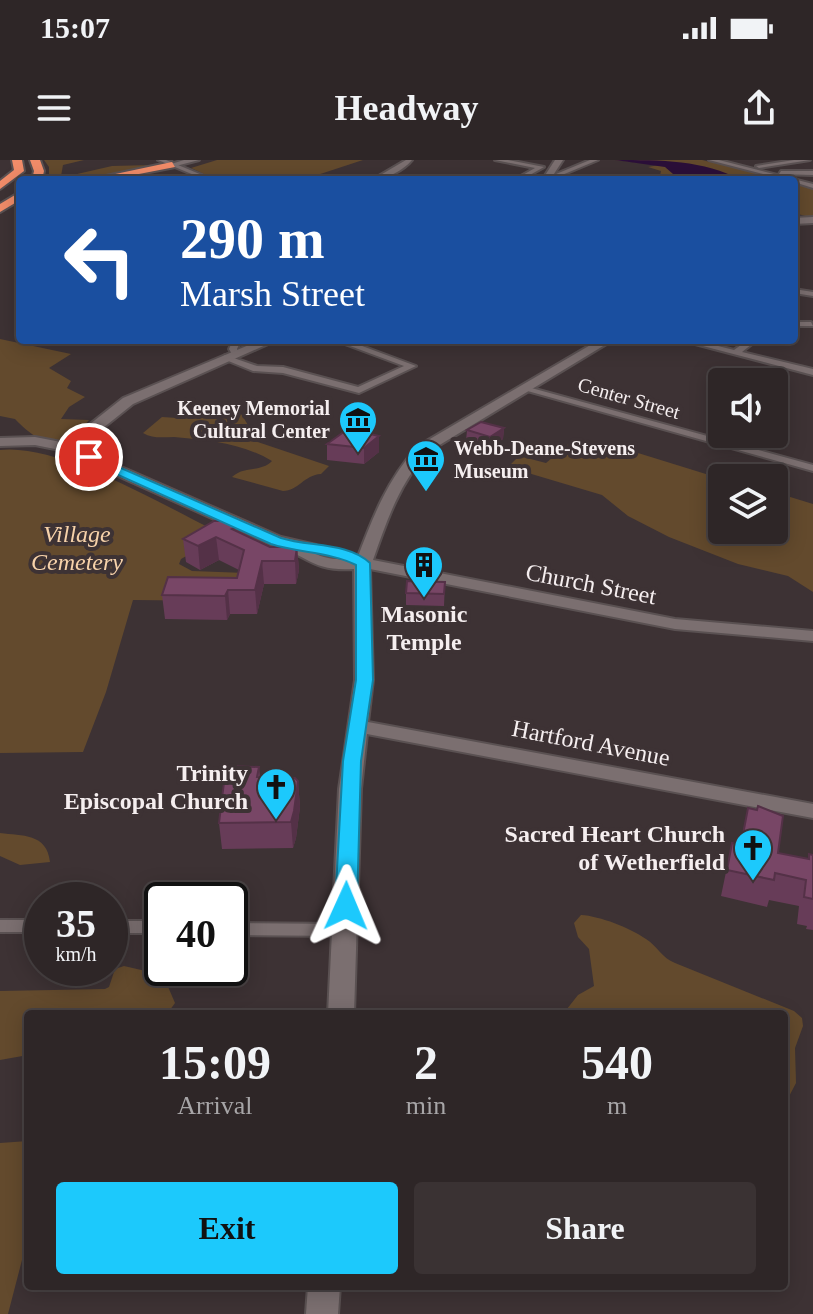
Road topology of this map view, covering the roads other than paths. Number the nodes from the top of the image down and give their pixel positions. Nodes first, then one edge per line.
1 (17, 160) edge
2 (161, 160) edge
3 (195, 160) edge
4 (409, 160) edge
5 (498, 160) edge
6 (595, 160) edge
7 (712, 160) edge
8 (807, 160) edge
9 (557, 163) edge
10 (172, 165) junction
11 (541, 167) junction
12 (746, 168) junction
13 (813, 173) edge
14 (772, 174) junction
15 (113, 176) edge
16 (127, 176) edge
17 (201, 176) edge
18 (382, 176) edge
19 (524, 176) edge
20 (555, 176) edge
21 (779, 176) edge
22 (1, 198) edge
23 (798, 324) edge
24 (811, 324) dead end
25 (257, 344) edge
26 (350, 344) edge
27 (362, 344) edge
28 (600, 344) edge
29 (700, 344) edge
30 (747, 344) edge
31 (364, 349) junction
32 (233, 351) edge
33 (735, 353) junction
34 (813, 372) edge
35 (527, 388) junction
36 (87, 437) junction
37 (0, 442) edge
38 (69, 448) junction
39 (89, 457) junction
40 (813, 468) edge
41 (363, 563) junction
42 (813, 636) edge
43 (359, 726) junction
44 (813, 811) edge
45 (0, 926) edge
46 (24, 926) edge
47 (248, 929) edge
48 (346, 930) junction
49 (341, 1010) edge
50 (324, 1290) edge
51 (322, 1314) edge

1 - 22 highway
2 - 10 street
3 - 10 street
4 - 18 street
5 - 11 street
6 - 20 street
7 - 12 street
8 - 12 street
9 - 11 street
10 - 15 highway
10 - 16 highway
10 - 17 street
11 - 19 street
12 - 14 street
13 - 14 street
14 - 21 street
23 - 24 street
25 - 32 street
26 - 31 street
27 - 31 street
28 - 35 street
29 - 33 street
30 - 33 street
31 - 32 street
32 - 36 street
33 - 34 street
35 - 40 street, Center Street
35 - 41 street
36 - 38 street
36 - 39 street
37 - 38 street, Church Street
38 - 39 street, Church Street
39 - 41 street, Church Street
41 - 42 street, Church Street
41 - 43 street
43 - 44 street, Hartford Avenue
43 - 48 street
45 - 46 street
47 - 48 street
48 - 49 street
50 - 51 street

